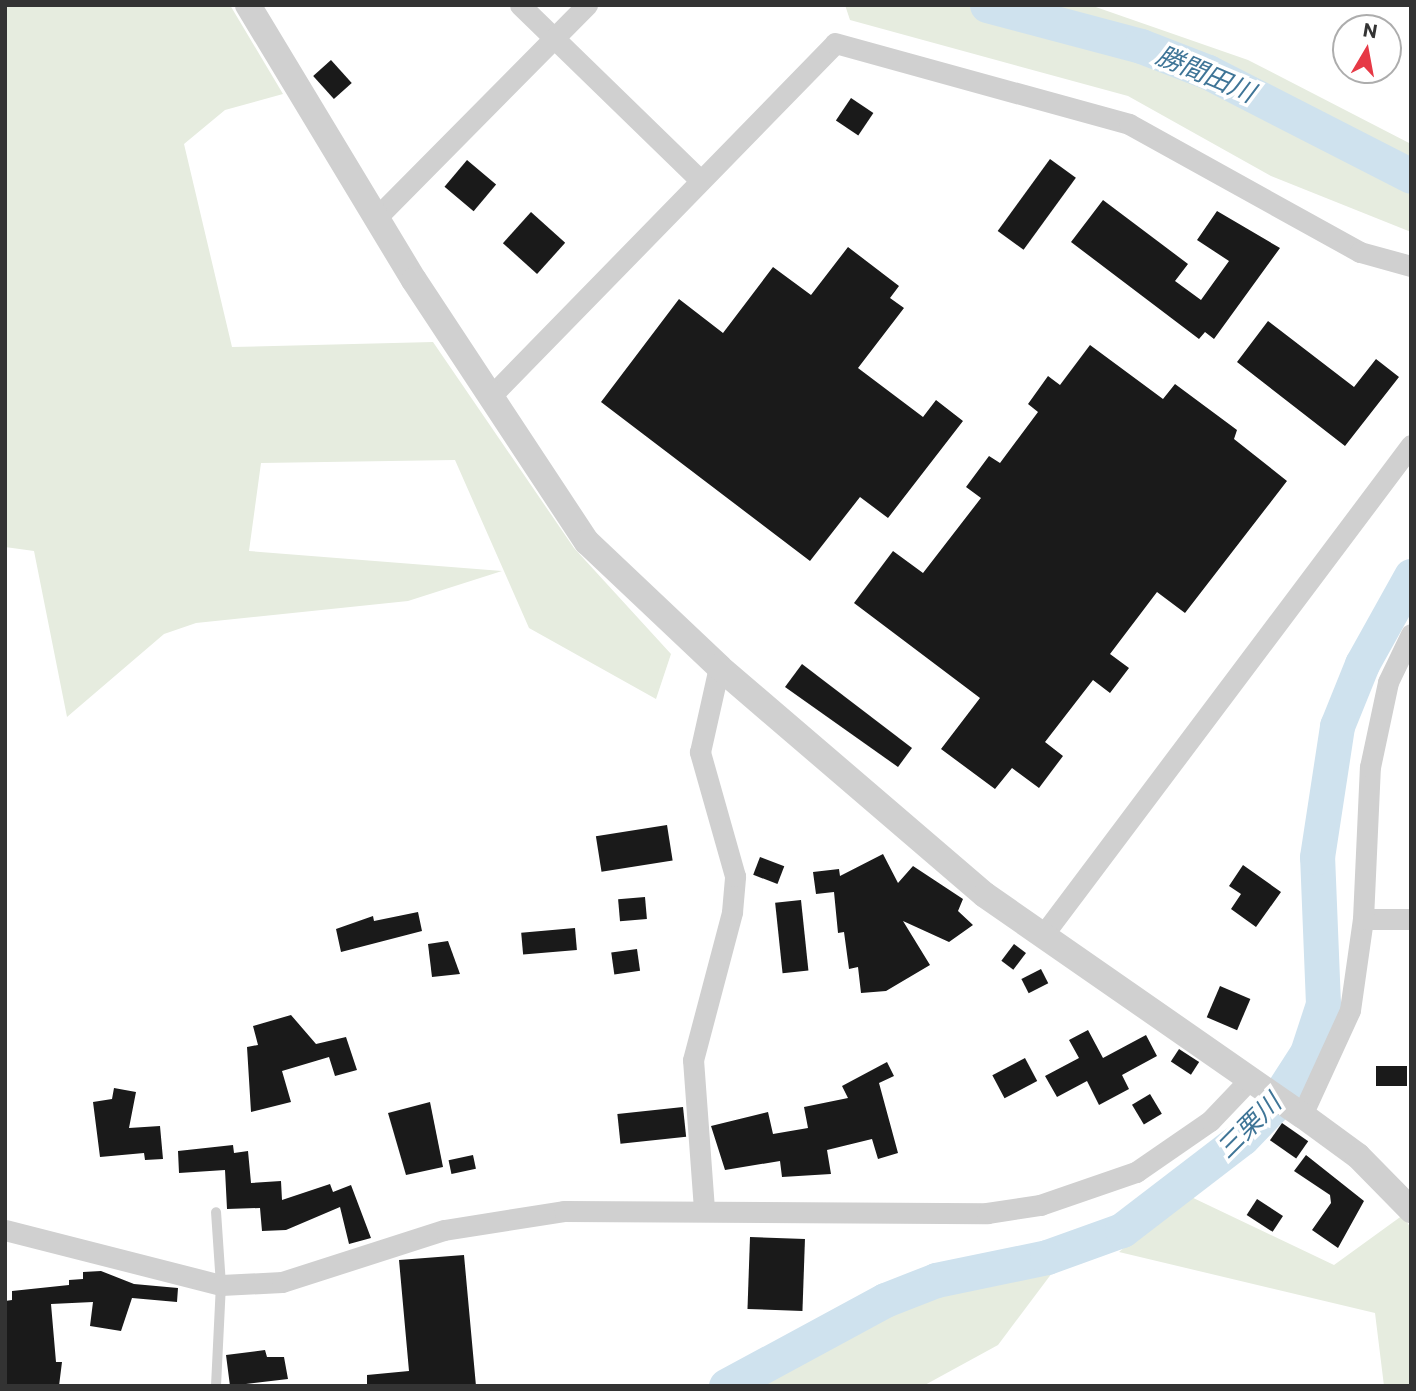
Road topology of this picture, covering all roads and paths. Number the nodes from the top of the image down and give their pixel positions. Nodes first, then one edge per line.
1 (248, 5) edge
2 (520, 5) edge
3 (587, 5) edge
4 (553, 40) junction
5 (699, 179) junction
6 (379, 215) junction
7 (1411, 266) edge
8 (490, 397) junction
9 (1411, 445) edge
10 (1411, 634) edge
11 (719, 667) junction
12 (1363, 919) junction
13 (1411, 919) edge
14 (1043, 935) junction
15 (1249, 1080) junction
16 (1301, 1115) junction
17 (704, 1209) junction
18 (1411, 1210) edge
19 (216, 1212) dead end
20 (5, 1230) edge
21 (221, 1285) junction
22 (216, 1386) edge

1 - 6 street
2 - 4 street
3 - 4 street
4 - 5 street
4 - 6 street
5 - 7 street
5 - 8 street
6 - 8 street
8 - 11 street
9 - 14 street
10 - 12 street
11 - 14 street
11 - 17 street
12 - 13 street
12 - 16 street
14 - 15 street
15 - 16 street
15 - 17 street
16 - 18 street
17 - 21 street
19 - 21 lane
20 - 21 street
21 - 22 lane

